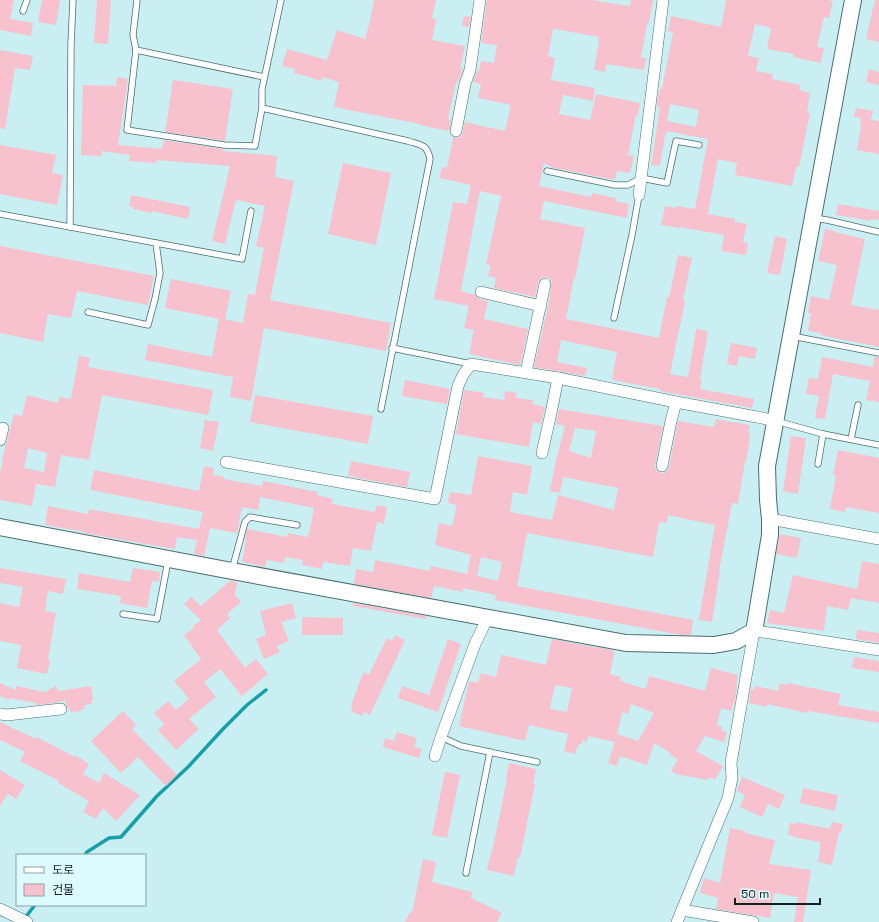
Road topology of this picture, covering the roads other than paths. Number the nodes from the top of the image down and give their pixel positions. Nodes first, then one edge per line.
1 (27, 0) edge
2 (73, 0) edge
3 (137, 0) edge
4 (281, 0) edge
5 (480, 0) edge
6 (663, 0) edge
7 (853, 0) edge
8 (23, 11) dead end
9 (136, 50) junction
10 (264, 77) junction
11 (262, 108) junction
12 (456, 131) dead end
13 (698, 145) dead end
14 (547, 171) dead end
15 (641, 178) junction
16 (639, 195) joint
17 (251, 211) dead end
18 (0, 214) edge
19 (814, 218) junction
20 (70, 227) junction
21 (879, 232) edge
22 (156, 243) junction
23 (545, 284) dead end
24 (481, 292) dead end
25 (541, 306) junction
26 (88, 312) dead end
27 (614, 318) dead end
28 (792, 336) junction
29 (392, 348) junction
30 (879, 353) edge
31 (471, 364) junction
32 (526, 372) junction
33 (558, 378) junction
34 (676, 402) junction
35 (858, 405) dead end
36 (381, 409) dead end
37 (776, 421) junction
38 (3, 428) dead end
39 (823, 434) junction
40 (851, 439) junction
41 (0, 440) edge
42 (879, 445) edge
43 (542, 453) dead end
44 (226, 462) dead end
45 (818, 464) dead end
46 (662, 466) dead end
47 (770, 519) junction
48 (296, 525) dead end
49 (0, 527) edge
50 (879, 539) edge
51 (168, 559) junction
52 (232, 571) junction
53 (123, 614) dead end
54 (488, 617) junction
55 (754, 632) junction
56 (879, 650) edge
57 (61, 710) dead end
58 (0, 714) edge
59 (441, 737) junction
60 (490, 752) junction
61 (435, 756) dead end
62 (537, 762) dead end
63 (466, 874) dead end
64 (0, 909) edge
65 (682, 910) junction
66 (27, 922) edge
67 (678, 922) edge
68 (753, 922) edge

1 - 8 lane
2 - 20 lane
3 - 9 lane
4 - 10 lane
5 - 12 street
6 - 15 street
7 - 19 street
9 - 10 lane
9 - 11 lane
10 - 11 lane
11 - 29 lane
13 - 15 lane
14 - 15 lane
15 - 16 street
16 - 27 lane
17 - 22 lane
18 - 20 lane
19 - 21 lane
19 - 28 street
20 - 22 lane
22 - 26 lane
23 - 25 street
24 - 25 street
25 - 32 street
28 - 30 lane
28 - 37 street
29 - 31 lane
29 - 36 lane
31 - 32 street
31 - 44 street
32 - 33 street
33 - 34 street
33 - 43 street
34 - 37 street
34 - 46 street
35 - 40 lane
37 - 39 lane
37 - 47 street
38 - 41 street
39 - 40 lane
39 - 45 lane
40 - 42 lane
47 - 50 street
47 - 55 street
48 - 52 lane
49 - 51 street
51 - 52 street
51 - 53 lane
52 - 54 street
54 - 55 street
54 - 59 street
55 - 56 street
55 - 65 street
57 - 58 street
59 - 60 lane
59 - 61 street
60 - 62 lane
60 - 63 lane
64 - 66 street
65 - 67 street
65 - 68 street

